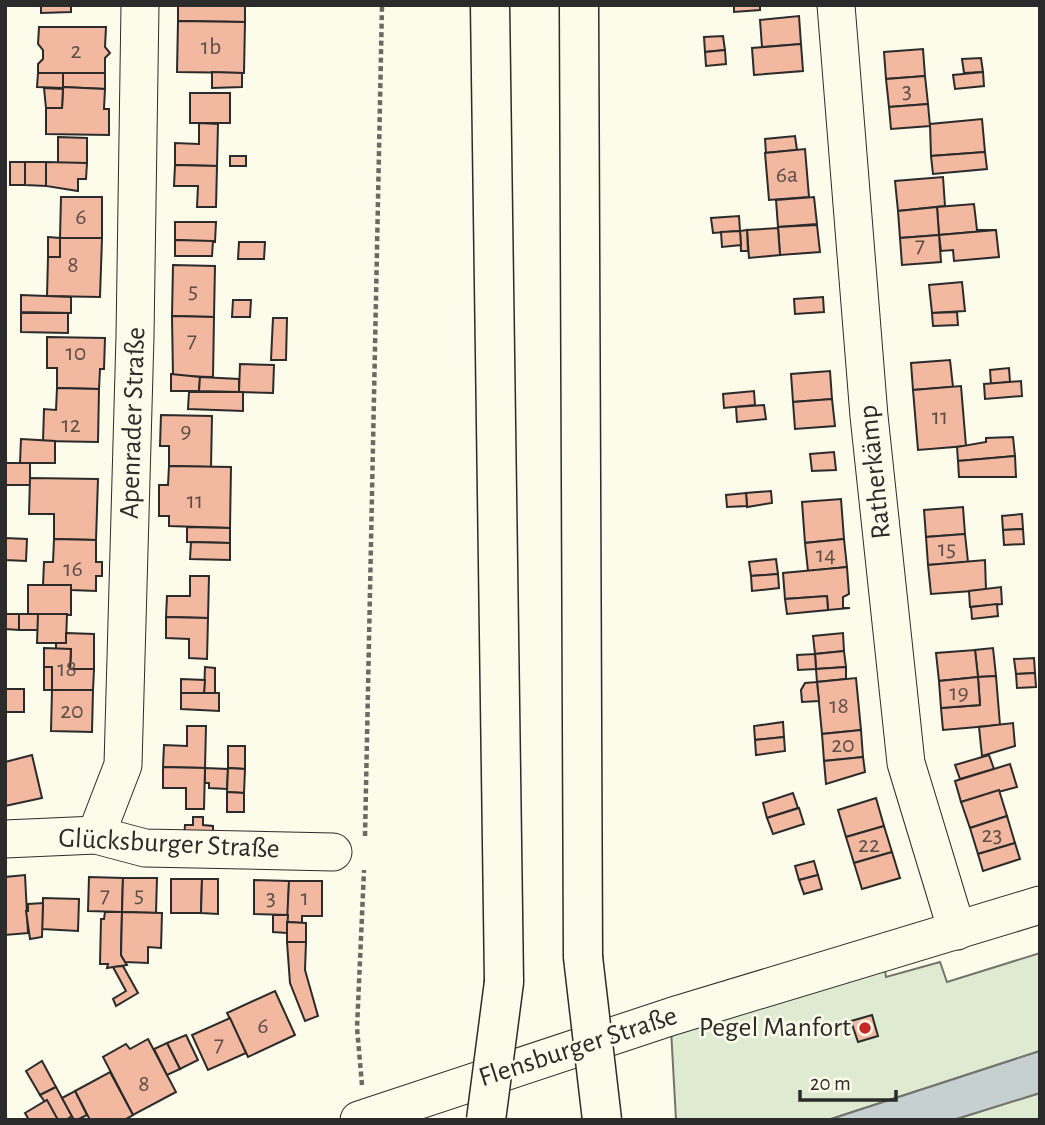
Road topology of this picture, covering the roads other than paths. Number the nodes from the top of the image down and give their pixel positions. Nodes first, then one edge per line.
1 (140, 5) edge
2 (490, 5) edge
3 (579, 5) edge
4 (836, 5) edge
5 (96, 835) junction
6 (5, 839) edge
7 (354, 853) road end
8 (1040, 905) edge
9 (957, 931) junction
10 (583, 957) junction
11 (504, 982) junction
12 (362, 1118) edge
13 (486, 1120) edge
14 (505, 1120) edge
15 (583, 1120) edge
16 (601, 1120) edge

1 - 5 street, Apenrader Straße
2 - 11 highway
3 - 10 highway
4 - 9 street, Ratherkämp
5 - 6 street, Glücksburger Straße
5 - 7 street, Glücksburger Straße
8 - 9 street, Flensburger Straße
9 - 12 street, Flensburger Straße
10 - 15 highway, bridge
10 - 16 highway, bridge
11 - 13 highway, bridge
11 - 14 highway, bridge

